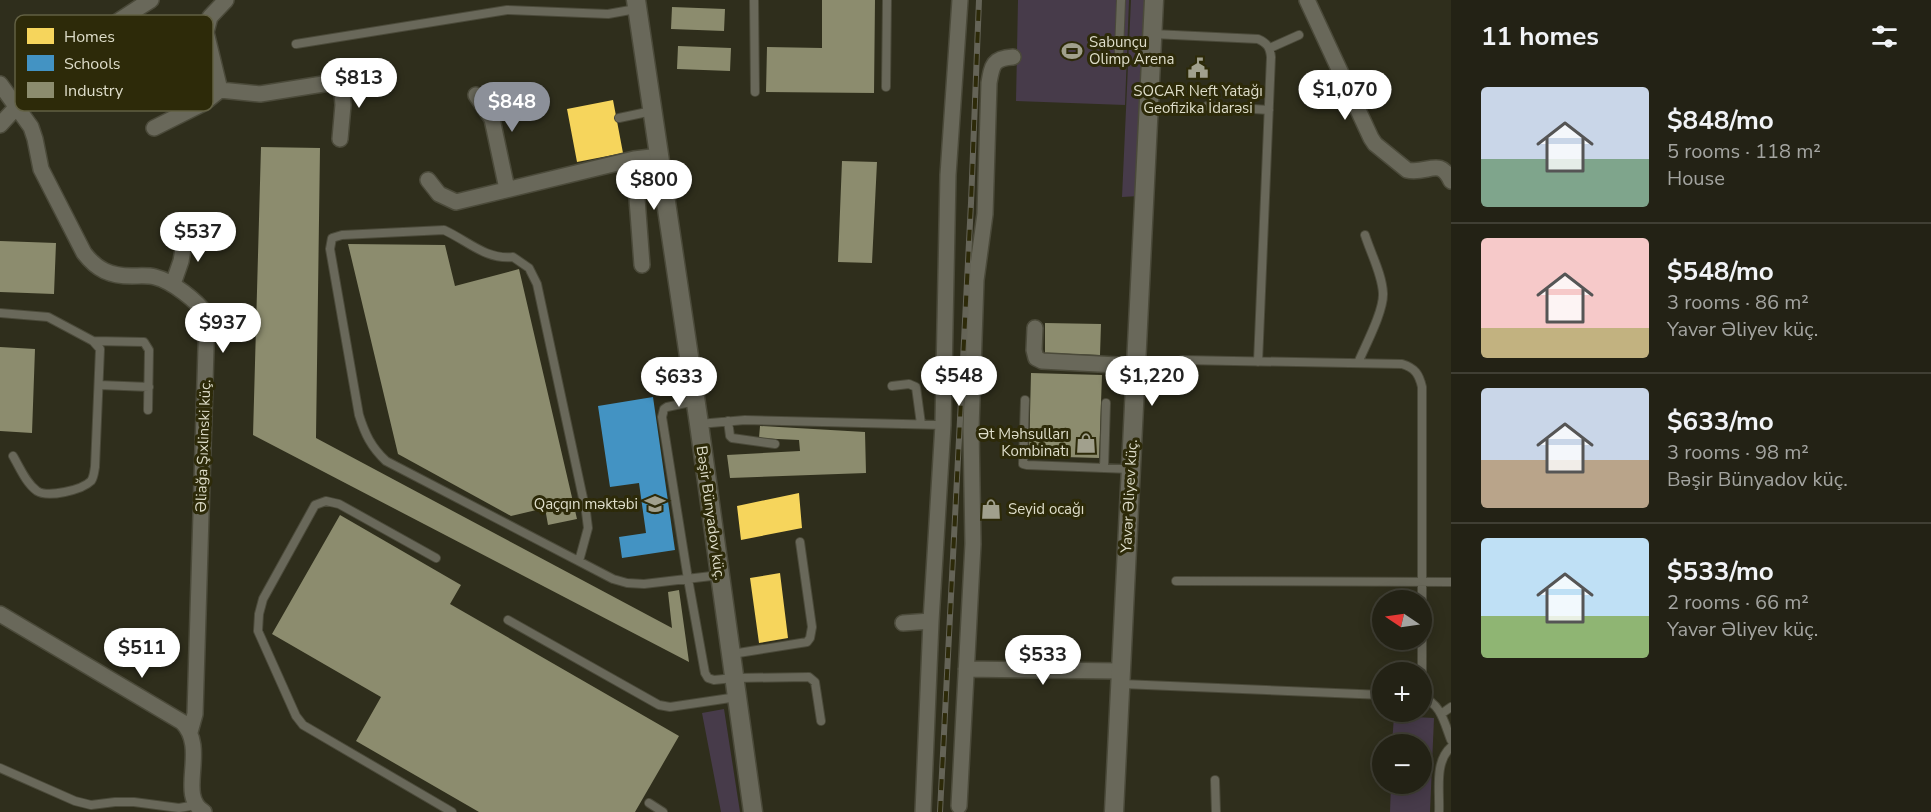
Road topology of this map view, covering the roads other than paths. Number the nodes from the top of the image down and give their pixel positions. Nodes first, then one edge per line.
1 (151, 0) edge
2 (226, 0) edge
3 (754, 0) edge
4 (887, 0) edge
5 (960, 0) edge
6 (1120, 0) edge
7 (1154, 0) edge
8 (1307, 0) edge
9 (637, 4) edge
10 (128, 15) edge
11 (212, 15) edge
12 (1152, 34) junction
13 (1299, 35) dead end
14 (296, 44) dead end
15 (1270, 48) junction
16 (1119, 51) dead end
17 (1013, 57) dead end
18 (213, 61) edge
19 (386, 74) dead end
20 (341, 81) junction
21 (0, 84) edge
22 (886, 87) dead end
23 (220, 90) junction
24 (755, 93) dead end
25 (476, 95) dead end
26 (213, 96) edge
27 (15, 105) edge
28 (1207, 106) dead end
29 (15, 107) edge
30 (1269, 110) junction
31 (20, 111) edge
32 (188, 111) edge
33 (653, 111) junction
34 (619, 118) dead end
35 (0, 124) edge
36 (154, 128) dead end
37 (340, 139) dead end
38 (660, 156) junction
39 (634, 159) junction
40 (428, 180) dead end
41 (1451, 182) edge
42 (507, 189) junction
43 (186, 231) dead end
44 (1365, 236) dead end
45 (642, 265) dead end
46 (173, 284) junction
47 (0, 313) edge
48 (207, 322) junction
49 (237, 323) dead end
50 (1035, 328) dead end
51 (93, 342) junction
52 (1182, 360) dead end
53 (1258, 362) junction
54 (1358, 363) junction
55 (1136, 366) junction
56 (99, 385) junction
57 (892, 386) dead end
58 (149, 387) junction
59 (1025, 400) dead end
60 (696, 401) junction
61 (1106, 403) dead end
62 (148, 410) dead end
63 (728, 420) junction
64 (699, 424) junction
65 (921, 424) junction
66 (943, 425) junction
67 (775, 444) dead end
68 (13, 456) dead end
69 (1104, 468) junction
70 (1131, 469) junction
71 (800, 542) dead end
72 (436, 558) dead end
73 (579, 561) junction
74 (720, 575) junction
75 (688, 579) junction
76 (1176, 581) dead end
77 (1423, 582) junction
78 (1451, 582) edge
79 (0, 614) edge
80 (508, 620) dead end
81 (931, 621) junction
82 (903, 623) dead end
83 (731, 654) junction
84 (1422, 662) edge
85 (966, 669) junction
86 (1120, 677) junction
87 (734, 678) junction
88 (1372, 694) edge
89 (737, 697) junction
90 (1432, 702) edge
91 (1451, 706) edge
92 (1441, 714) junction
93 (821, 721) dead end
94 (190, 732) junction
95 (1451, 740) edge
96 (1451, 747) edge
97 (0, 768) edge
98 (1215, 780) dead end
99 (649, 803) dead end
100 (959, 806) dead end
101 (91, 809) edge
102 (200, 809) edge
103 (452, 812) edge
104 (663, 812) edge
105 (753, 812) edge
106 (923, 812) edge
107 (1114, 812) edge
108 (1216, 812) edge
109 (1439, 812) edge

1 - 10 street
2 - 11 street
3 - 24 lane
4 - 22 lane
5 - 66 street
6 - 16 lane
7 - 12 street, Yavər Əliyev küç.
8 - 41 street
9 - 14 lane
9 - 33 street, Bəşir Bünyadov küç.
12 - 15 lane
12 - 55 street, Yavər Əliyev küç.
13 - 15 lane
15 - 30 lane
17 - 85 street
18 - 23 street
19 - 20 street
20 - 23 street
20 - 37 street
21 - 27 street
23 - 26 street
25 - 42 street
28 - 30 lane
29 - 35 street
30 - 53 lane
31 - 46 street
32 - 36 street
33 - 34 lane
33 - 38 street, Bəşir Bünyadov küç.
38 - 39 street
38 - 60 street, Bəşir Bünyadov küç.
39 - 42 street
39 - 45 street
40 - 42 street
43 - 46 street
44 - 54 lane
46 - 48 street
47 - 51 lane
48 - 49 lane
48 - 94 street, Əliağa Şıxlinski küç.
50 - 55 street
51 - 56 lane
51 - 58 lane
52 - 53 lane
53 - 54 lane
54 - 77 lane
55 - 70 street, Yavər Əliyev küç.
56 - 58 lane
56 - 68 lane
57 - 65 lane
58 - 62 lane
59 - 69 lane
60 - 64 street, Bəşir Bünyadov küç.
60 - 75 lane
61 - 69 lane
63 - 64 lane
63 - 65 lane
63 - 67 lane
64 - 74 street, Bəşir Bünyadov küç.
65 - 66 lane
66 - 81 street
69 - 70 lane
70 - 86 street, Yavər Əliyev küç.
71 - 83 lane
72 - 103 lane
73 - 73 lane
73 - 75 lane
74 - 75 lane
74 - 83 street, Bəşir Bünyadov küç.
75 - 87 lane
76 - 77 lane
77 - 78 lane
77 - 84 lane
79 - 94 street
80 - 89 lane
81 - 82 street
81 - 106 street
83 - 87 street, Bəşir Bünyadov küç.
85 - 86 street
85 - 100 street
86 - 88 lane
86 - 107 street, Yavər Əliyev küç.
87 - 89 street, Bəşir Bünyadov küç.
87 - 93 lane
89 - 105 street, Bəşir Bünyadov küç.
90 - 92 lane
91 - 92 lane
92 - 95 lane
94 - 102 street, Əliağa Şıxlinski küç.
96 - 109 lane
97 - 101 lane
98 - 108 lane
99 - 104 lane
101 - 102 lane

